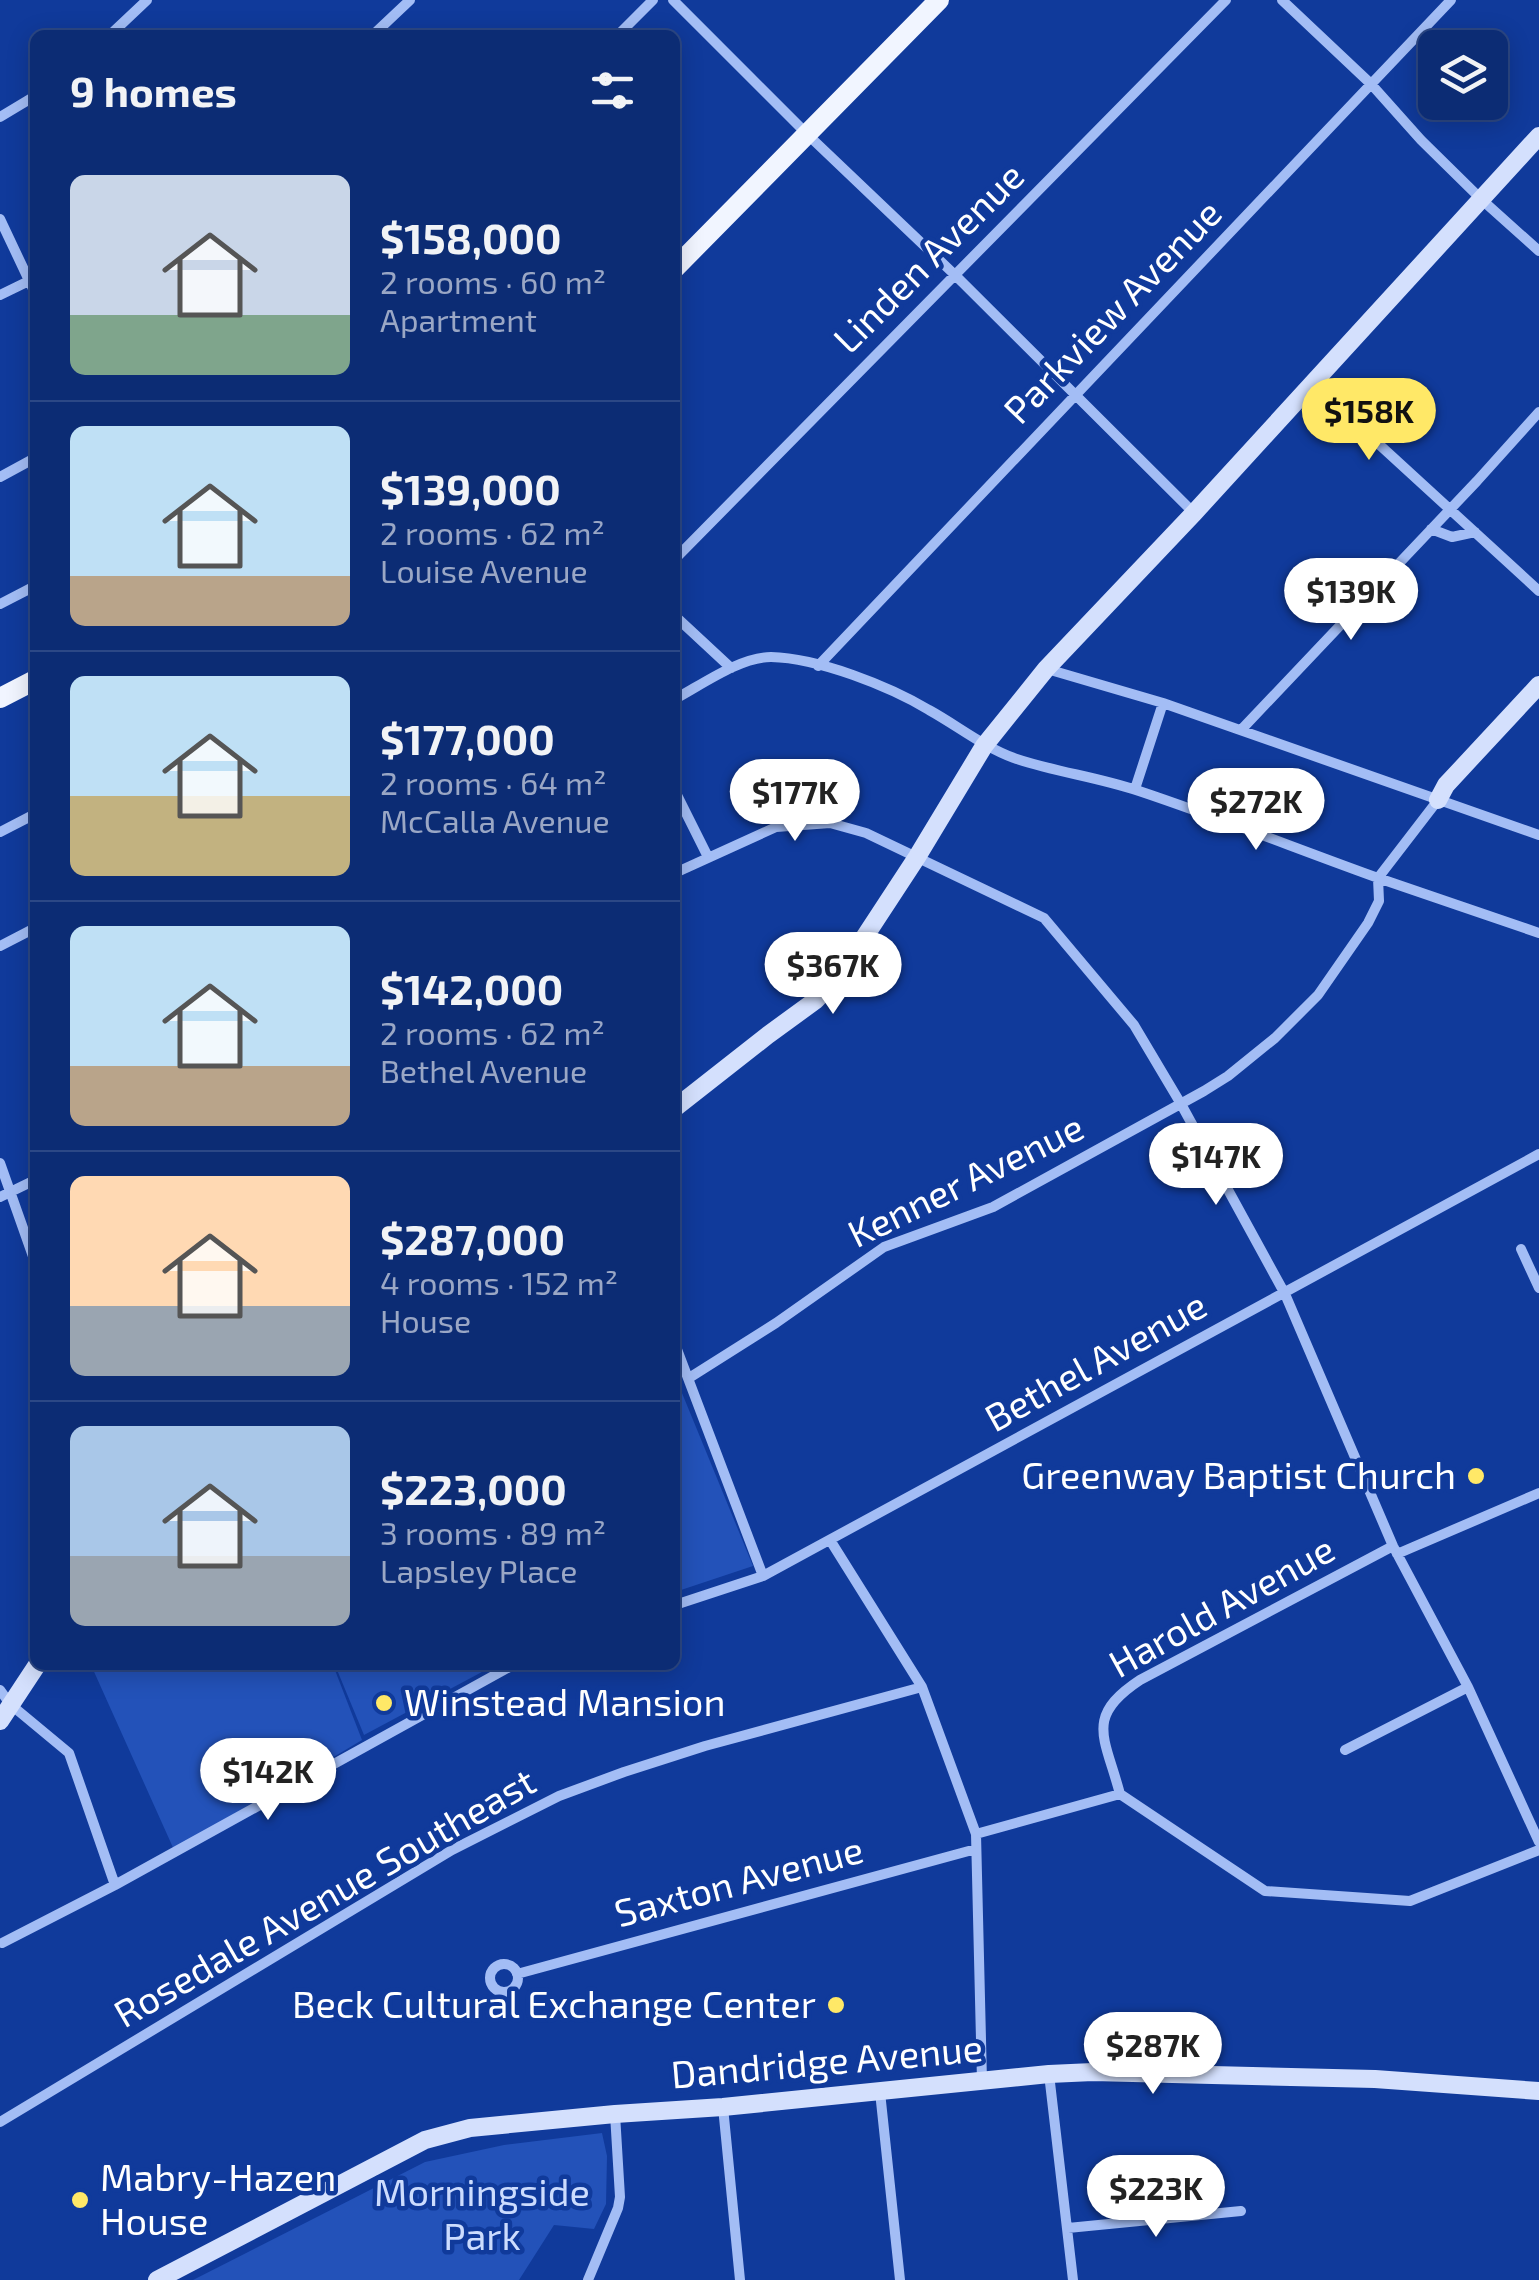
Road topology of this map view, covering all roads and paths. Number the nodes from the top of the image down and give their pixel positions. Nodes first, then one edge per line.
1 (147, 0) edge
2 (410, 0) edge
3 (653, 0) edge
4 (673, 0) edge
5 (940, 0) edge
6 (1226, 0) edge
7 (1282, 0) edge
8 (1451, 0) edge
9 (115, 30) edge
10 (378, 30) edge
11 (623, 30) edge
12 (1371, 84) junction
13 (30, 99) edge
14 (0, 116) edge
15 (808, 134) junction
16 (1539, 136) edge
17 (1481, 199) junction
18 (0, 220) edge
19 (1539, 252) edge
20 (680, 263) edge
21 (956, 275) junction
22 (30, 278) edge
23 (30, 285) edge
24 (0, 295) edge
25 (1311, 383) junction
26 (1075, 394) junction
27 (1539, 412) edge
28 (30, 461) edge
29 (0, 478) edge
30 (1451, 509) junction
31 (1194, 512) junction
32 (1431, 529) junction
33 (1475, 532) junction
34 (680, 553) edge
35 (30, 589) edge
36 (1539, 591) edge
37 (0, 604) edge
38 (680, 621) edge
39 (818, 666) junction
40 (731, 668) junction
41 (1046, 669) junction
42 (30, 683) edge
43 (1539, 686) edge
44 (680, 696) edge
45 (0, 698) edge
46 (1163, 703) junction
47 (1241, 730) junction
48 (984, 746) junction
49 (1135, 790) junction
50 (680, 800) edge
51 (1438, 800) junction
52 (30, 817) edge
53 (0, 832) edge
54 (1539, 834) edge
55 (708, 858) junction
56 (918, 858) junction
57 (680, 871) edge
58 (1378, 878) junction
59 (30, 931) edge
60 (1539, 933) edge
61 (0, 946) edge
62 (680, 1104) edge
63 (1181, 1104) junction
64 (1539, 1154) edge
65 (0, 1163) edge
66 (30, 1182) edge
67 (5, 1195) edge
68 (1521, 1249) dead end
69 (30, 1251) edge
70 (1539, 1288) edge
71 (1285, 1294) junction
72 (680, 1356) edge
73 (689, 1378) junction
74 (1539, 1493) edge
75 (830, 1540) junction
76 (1395, 1550) junction
77 (764, 1576) junction
78 (680, 1603) edge
79 (31, 1670) edge
80 (504, 1670) edge
81 (1468, 1687) junction
82 (922, 1688) junction
83 (5, 1697) edge
84 (0, 1721) edge
85 (1345, 1750) dead end
86 (1120, 1794) junction
87 (976, 1834) junction
88 (1539, 1842) edge
89 (976, 1848) junction
90 (1539, 1850) edge
91 (115, 1884) junction
92 (2, 1942) edge
93 (517, 1974) dead end
94 (1049, 2074) junction
95 (982, 2081) junction
96 (1539, 2091) edge
97 (880, 2092) junction
98 (723, 2107) junction
99 (614, 2114) junction
100 (0, 2122) edge
101 (1242, 2211) dead end
102 (1068, 2228) junction
103 (158, 2280) edge
104 (588, 2280) edge
105 (740, 2280) edge
106 (900, 2280) edge
107 (1073, 2280) edge

1 - 9 street
2 - 10 street
3 - 11 street
4 - 15 street
5 - 15 main road
6 - 21 street, Linden Avenue
7 - 12 street
8 - 12 street, Parkview Avenue
12 - 17 street
12 - 26 street, Parkview Avenue
13 - 14 street
15 - 20 main road
15 - 21 street
16 - 17 street
17 - 19 street
17 - 25 street
18 - 22 street
21 - 26 street
21 - 34 street, Linden Avenue
23 - 24 street
25 - 30 street
25 - 31 street
26 - 31 street
26 - 39 street, Parkview Avenue
27 - 30 street
28 - 29 street
30 - 32 street
30 - 33 street
31 - 41 street
32 - 33 street
32 - 47 street
33 - 36 street
35 - 37 street
38 - 40 street
39 - 40 street
39 - 48 street
40 - 44 street
41 - 46 street
41 - 48 street
42 - 45 main road
43 - 51 street
46 - 47 street
46 - 49 street
47 - 51 street
48 - 49 street
48 - 56 street
49 - 58 street
50 - 55 street
51 - 54 street
51 - 58 street, Kenner Avenue
52 - 53 street
55 - 56 street
55 - 57 street
56 - 62 street
56 - 63 street
58 - 60 street
58 - 63 street, Kenner Avenue
59 - 61 street
63 - 71 street
63 - 73 street, Kenner Avenue
64 - 71 street, Bethel Avenue
65 - 67 street
66 - 67 street
67 - 69 street
68 - 70 street
71 - 75 street, Bethel Avenue
71 - 76 street
72 - 73 street
73 - 77 street
74 - 76 street, Harold Avenue
75 - 77 street, Bethel Avenue
75 - 82 street
76 - 81 street
76 - 86 street, Harold Avenue
77 - 78 street, Bethel Avenue
79 - 83 street
80 - 91 street
81 - 85 street
81 - 88 street
82 - 87 street
82 - 100 street, Rosedale Avenue Southeast
83 - 84 street
83 - 91 street
86 - 87 street
86 - 90 street
87 - 89 street
89 - 93 street, Saxton Avenue
89 - 95 street
91 - 92 street
94 - 95 street, Dandridge Avenue
94 - 96 street, Dandridge Avenue
94 - 102 street
95 - 97 street, Dandridge Avenue
97 - 98 street, Dandridge Avenue
97 - 106 street
98 - 99 street, Dandridge Avenue
98 - 105 street
99 - 103 street, Dandridge Avenue
99 - 104 street
101 - 102 street
102 - 107 street

